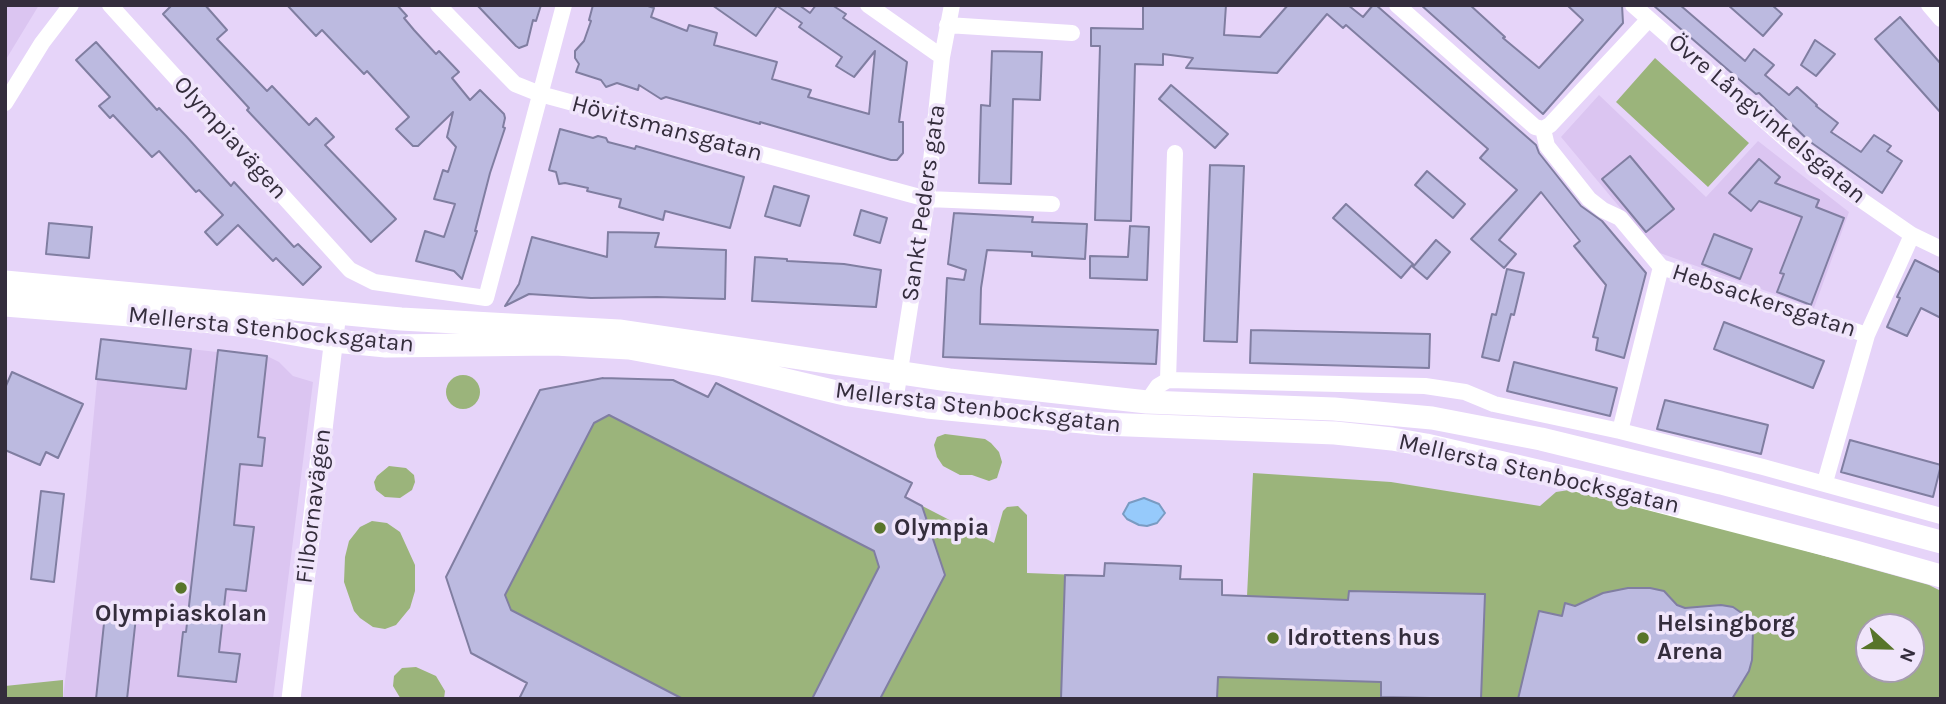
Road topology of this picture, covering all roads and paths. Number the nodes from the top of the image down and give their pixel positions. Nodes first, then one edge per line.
1 (71, 5) edge
2 (110, 5) edge
3 (438, 5) edge
4 (564, 5) edge
5 (868, 5) edge
6 (952, 5) edge
7 (1397, 5) edge
8 (1633, 5) edge
9 (1928, 5) edge
10 (1648, 19) junction
11 (1941, 19) edge
12 (947, 25) junction
13 (1072, 33) dead end
14 (942, 57) junction
15 (540, 94) junction
16 (5, 103) edge
17 (1543, 129) junction
18 (1175, 153) dead end
19 (927, 199) junction
20 (1052, 204) dead end
21 (1912, 235) junction
22 (1941, 249) edge
23 (1661, 267) junction
24 (5, 282) edge
25 (5, 305) edge
26 (337, 313) junction
27 (1867, 335) junction
28 (334, 341) junction
29 (899, 372) junction
30 (1168, 380) junction
31 (895, 402) junction
32 (1147, 402) junction
33 (1620, 431) junction
34 (1825, 482) junction
35 (1941, 516) edge
36 (1941, 542) edge
37 (1941, 576) edge
38 (290, 699) edge

1 - 16 street
2 - 15 street, Olympiavägen
3 - 15 street, Hövitsmansgatan
4 - 15 street
5 - 14 street
6 - 12 street, Sankt Peders gata
7 - 17 street, Hebsackersgatan
8 - 10 street, Övre Långvinkelsgatan
9 - 11 street
10 - 17 street
10 - 21 street, Övre Långvinkelsgatan
12 - 13 street
12 - 14 street, Sankt Peders gata
14 - 19 street, Sankt Peders gata
15 - 19 street, Hövitsmansgatan
17 - 23 street, Hebsackersgatan
18 - 30 street
19 - 20 street, Hövitsmansgatan
19 - 29 street, Sankt Peders gata
21 - 22 street, Övre Långvinkelsgatan
21 - 27 street
23 - 27 street, Hebsackersgatan
23 - 33 street
24 - 26 main road, Mellersta Stenbocksgatan
25 - 28 main road, Mellersta Stenbocksgatan
26 - 28 street, Filbornavägen
26 - 29 main road, Mellersta Stenbocksgatan
27 - 34 street
28 - 31 main road, Mellersta Stenbocksgatan
28 - 38 street, Filbornavägen
29 - 31 street, Sankt Peders gata
29 - 32 main road, Mellersta Stenbocksgatan
30 - 32 street
30 - 33 street
31 - 37 main road, Mellersta Stenbocksgatan
32 - 36 main road, Mellersta Stenbocksgatan
33 - 34 street
34 - 35 street

